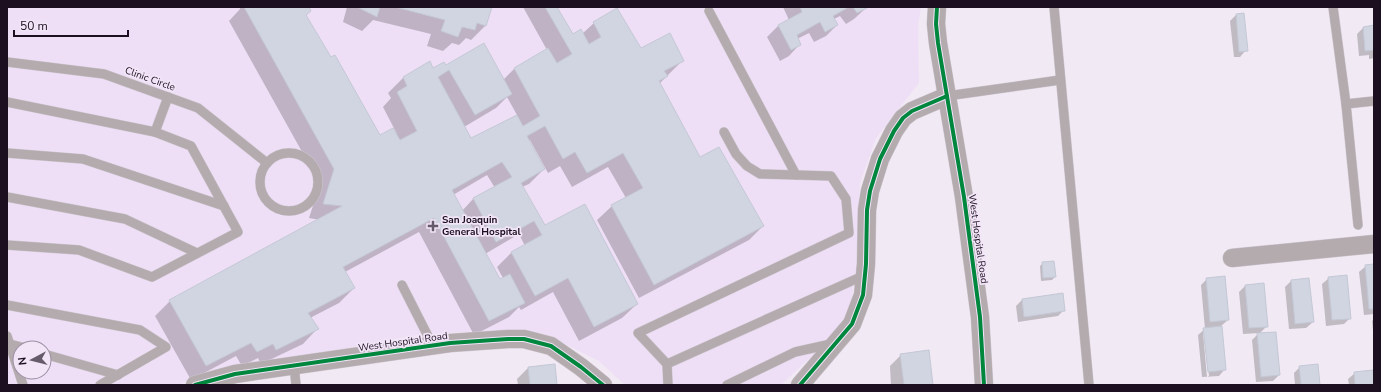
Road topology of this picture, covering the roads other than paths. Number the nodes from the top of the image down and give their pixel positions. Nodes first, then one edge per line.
1 (937, 7) edge
2 (1054, 7) edge
3 (1333, 7) edge
4 (709, 11) dead end
5 (7, 62) edge
6 (1060, 80) junction
7 (947, 96) junction
8 (168, 97) junction
9 (1374, 101) edge
10 (7, 102) edge
11 (1346, 104) junction
12 (155, 132) junction
13 (724, 132) dead end
14 (7, 153) edge
15 (267, 163) junction
16 (796, 175) junction
17 (7, 197) edge
18 (224, 206) junction
19 (1358, 225) dead end
20 (1374, 244) edge
21 (7, 245) edge
22 (197, 253) junction
23 (1232, 258) dead end
24 (865, 275) junction
25 (402, 285) dead end
26 (7, 305) edge
27 (8, 340) edge
28 (835, 343) junction
29 (433, 346) junction
30 (52, 356) edge
31 (667, 364) junction
32 (294, 366) junction
33 (118, 375) junction
34 (23, 385) edge
35 (100, 385) edge
36 (195, 385) edge
37 (296, 385) edge
38 (603, 385) edge
39 (668, 385) edge
40 (727, 385) edge
41 (800, 385) edge
42 (984, 385) edge
43 (1089, 385) edge

1 - 7 street, West Hospital Road
2 - 6 lane
3 - 11 lane
4 - 16 lane
5 - 8 lane, Clinic Circle
6 - 7 lane
6 - 43 lane
7 - 24 street
7 - 42 street, West Hospital Road
8 - 12 lane
8 - 15 lane, Clinic Circle
9 - 11 lane
10 - 12 lane
11 - 19 lane
12 - 18 lane
13 - 16 lane
14 - 18 lane
15 - 15 lane
16 - 31 lane
17 - 22 lane
18 - 22 lane
20 - 23 street
21 - 22 lane
24 - 28 street
24 - 31 lane
25 - 29 lane
26 - 33 lane
27 - 34 lane
28 - 40 lane
28 - 41 street
29 - 32 street, West Hospital Road
29 - 38 street, West Hospital Road
30 - 33 lane
31 - 39 lane
32 - 36 street, West Hospital Road
32 - 37 lane
33 - 35 lane

